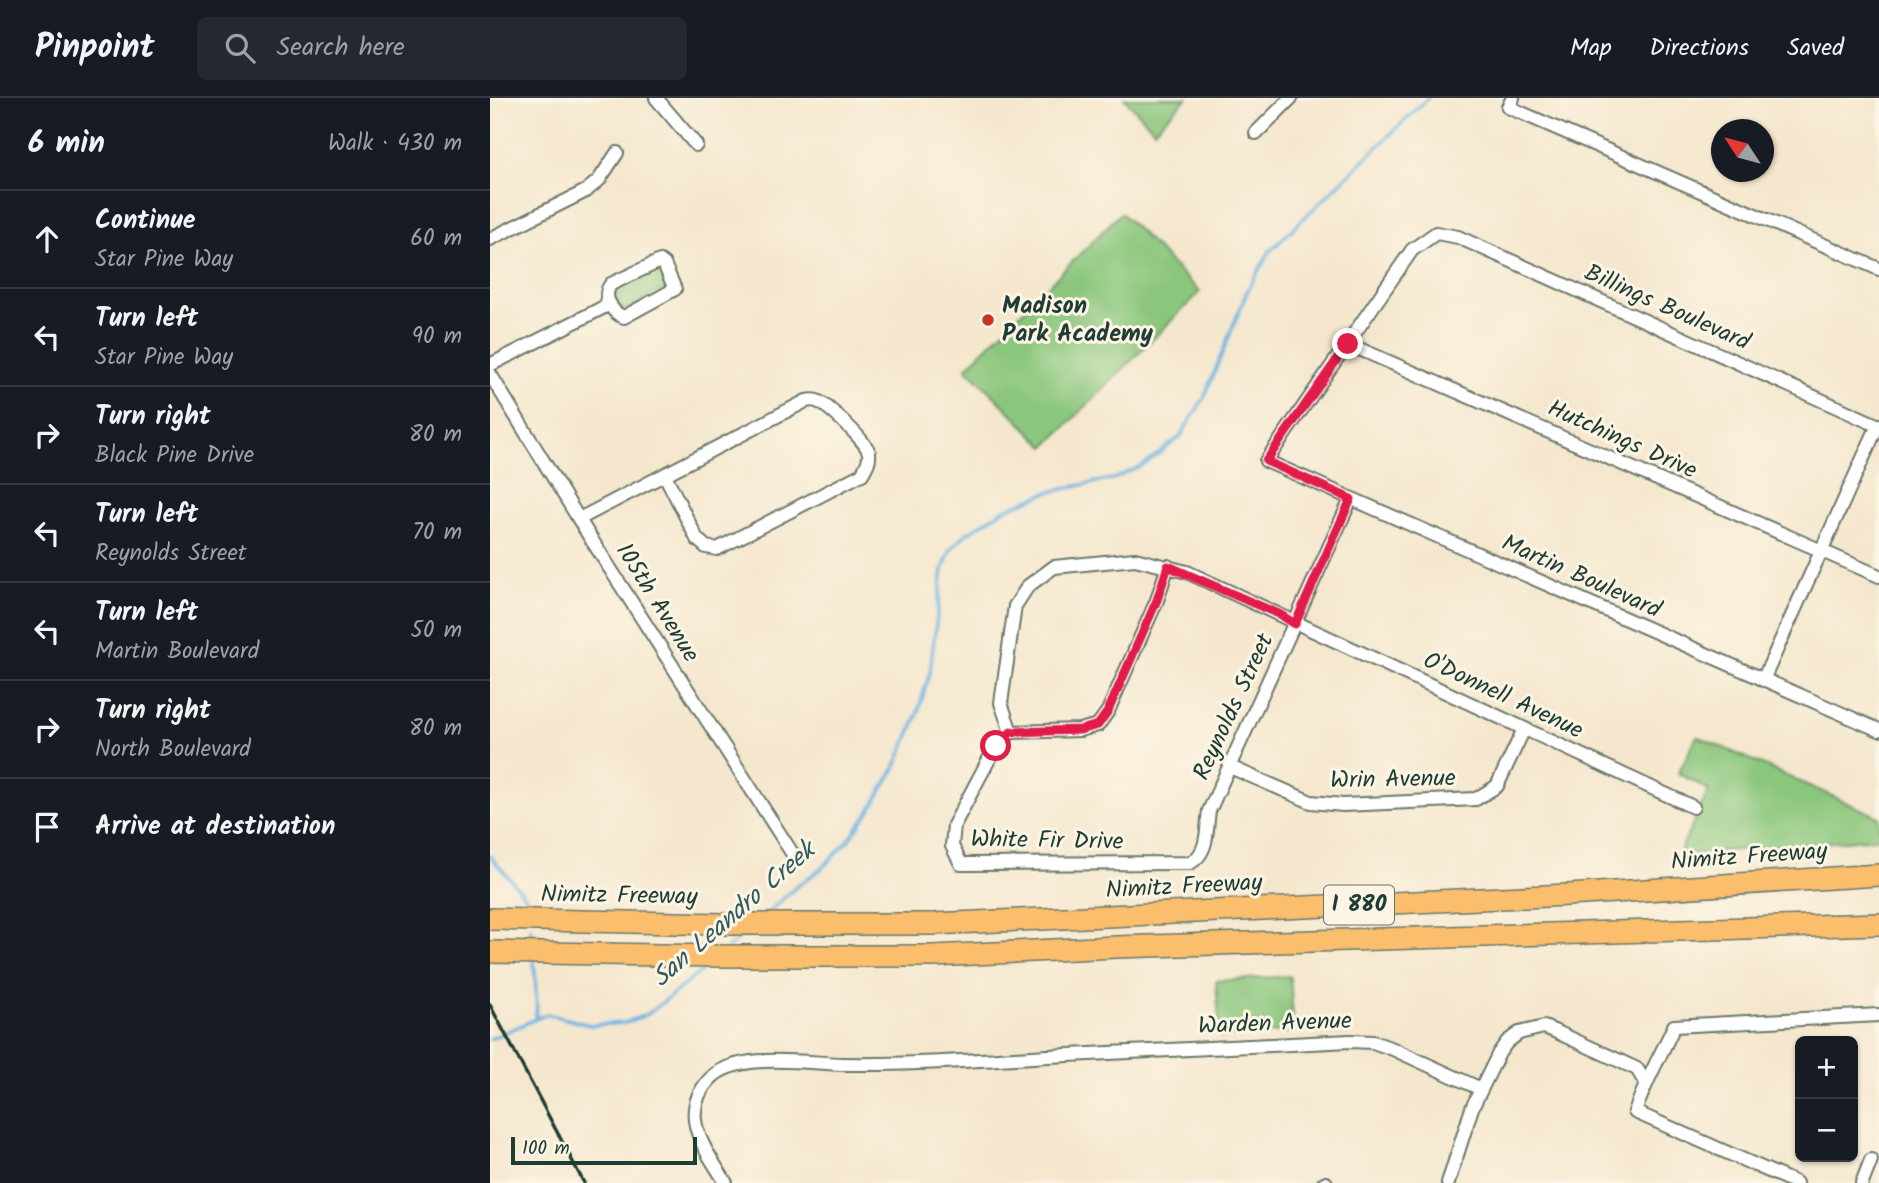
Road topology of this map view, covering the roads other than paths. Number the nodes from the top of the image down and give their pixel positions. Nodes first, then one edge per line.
1 (656, 98) edge
2 (1291, 98) edge
3 (1511, 102) edge
4 (1256, 133) dead end
5 (696, 145) dead end
6 (617, 153) dead end
7 (490, 239) edge
8 (1879, 269) edge
9 (610, 304) junction
10 (1348, 344) junction
11 (490, 365) edge
12 (490, 374) edge
13 (1878, 425) edge
14 (665, 475) junction
15 (1351, 499) junction
16 (579, 519) junction
17 (1821, 550) junction
18 (1168, 566) junction
19 (1879, 576) edge
20 (1295, 624) junction
21 (1763, 680) junction
22 (1524, 729) junction
23 (1879, 730) edge
24 (1011, 732) junction
25 (1230, 767) junction
26 (1693, 807) dead end
27 (792, 853) dead end
28 (1198, 859) joint
29 (1879, 875) edge
30 (490, 919) edge
31 (1879, 924) edge
32 (490, 952) edge
33 (1879, 1015) edge
34 (1645, 1082) junction
35 (1481, 1089) junction
36 (1871, 1160) dead end
37 (726, 1183) edge
38 (1448, 1183) edge
39 (1796, 1183) edge
40 (1863, 1183) edge

1 - 5 street
2 - 4 street
3 - 8 street
6 - 7 street
9 - 9 street
9 - 11 street
10 - 13 street, Billings Boulevard
10 - 15 street, Martin Boulevard
10 - 17 street, Hutchings Drive
12 - 16 street, 105th Avenue
13 - 17 street
14 - 14 street
14 - 16 street
15 - 20 street, Reynolds Street
15 - 21 street, Martin Boulevard
16 - 27 street, 105th Avenue
17 - 19 street, Hutchings Drive
17 - 21 street
18 - 20 street, O'Donnell Avenue
18 - 24 street
18 - 24 street, O'Donnell Avenue
20 - 22 street, O'Donnell Avenue
20 - 25 street, Reynolds Street
21 - 23 street, Martin Boulevard
22 - 25 street, Wrin Avenue
22 - 26 street, O'Donnell Avenue
24 - 28 street, White Fir Drive
25 - 28 street, Reynolds Street
29 - 30 highway, Nimitz Freeway / I 880
31 - 32 highway, I 880
33 - 34 street
34 - 35 street
34 - 39 street
35 - 37 street, Warden Avenue
35 - 38 street
36 - 40 street

